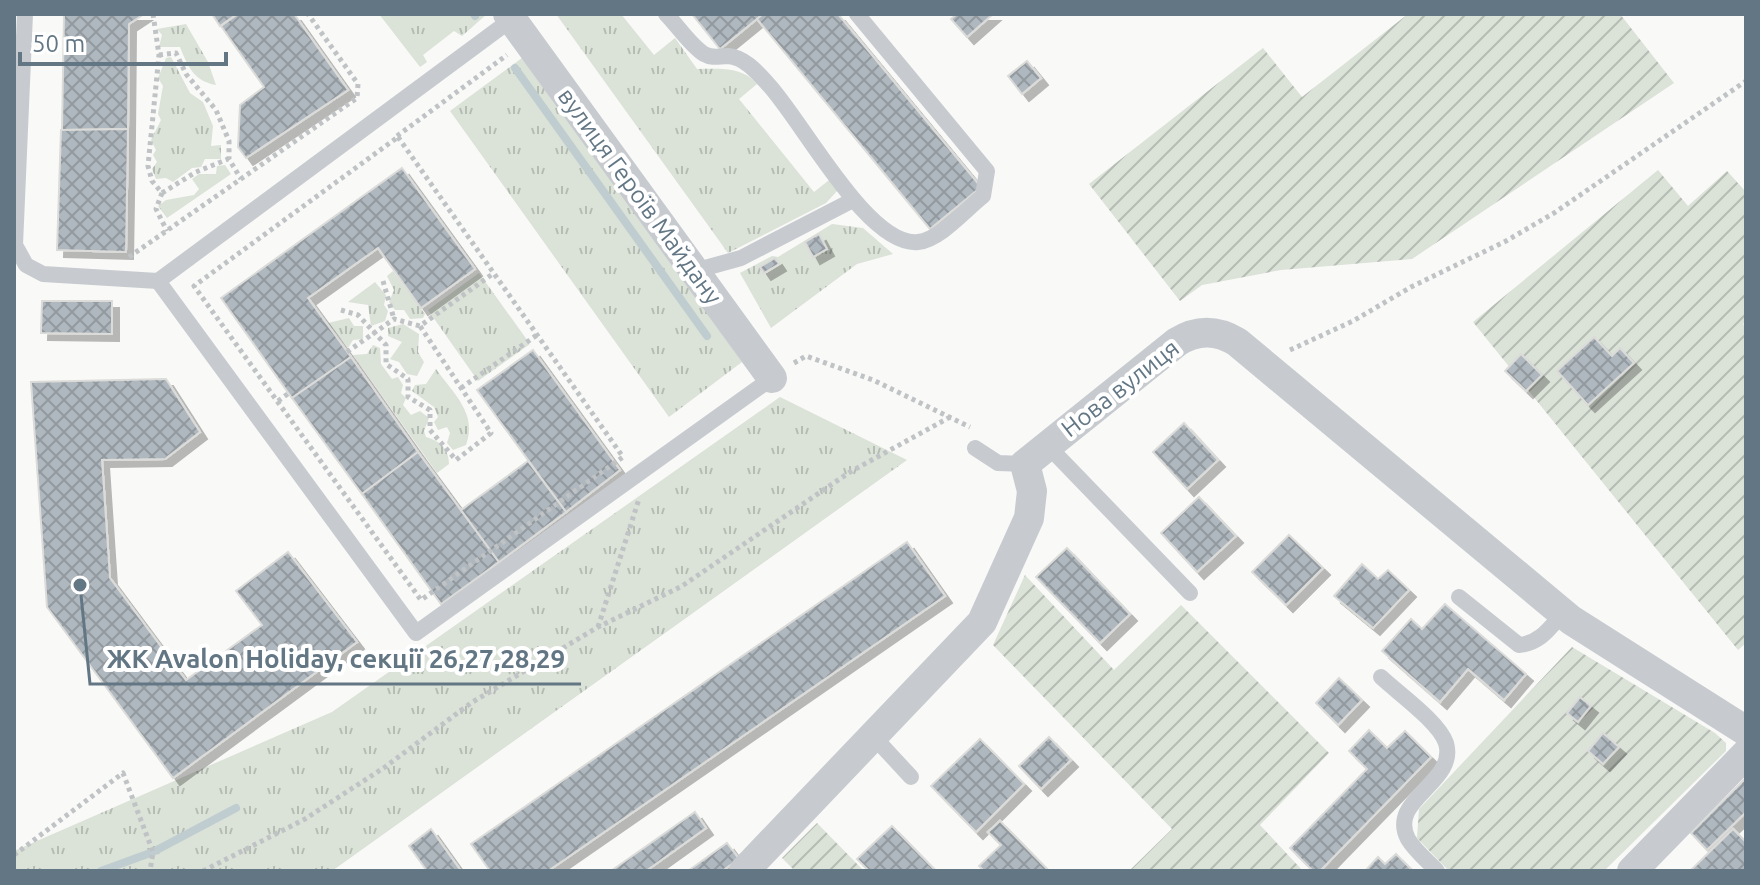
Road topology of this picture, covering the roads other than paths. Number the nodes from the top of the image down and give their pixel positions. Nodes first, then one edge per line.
1 (25, 14) edge
2 (666, 14) edge
3 (857, 14) edge
4 (515, 24) edge
5 (853, 200) junction
6 (694, 271) junction
7 (158, 281) junction
8 (772, 378) joint
9 (975, 448) road end
10 (1036, 455) junction
11 (1190, 593) dead end
12 (1459, 597) dead end
13 (1563, 613) junction
14 (1381, 677) dead end
15 (1746, 731) edge
16 (873, 736) junction
17 (1746, 754) edge
18 (911, 777) dead end
19 (744, 871) edge
20 (1437, 871) edge
21 (1632, 871) edge

1 - 7 lane
2 - 5 lane
3 - 5 lane
4 - 6 street, вулиця Героїв Майдану
4 - 7 lane
5 - 6 lane
6 - 8 street, вулиця Героїв Майдану
7 - 8 lane
9 - 10 lane
10 - 11 lane
10 - 13 street, Нова вулиця
10 - 16 street
12 - 13 lane
13 - 15 street, Нова вулиця
14 - 20 lane
16 - 18 lane
16 - 19 street
17 - 21 street

